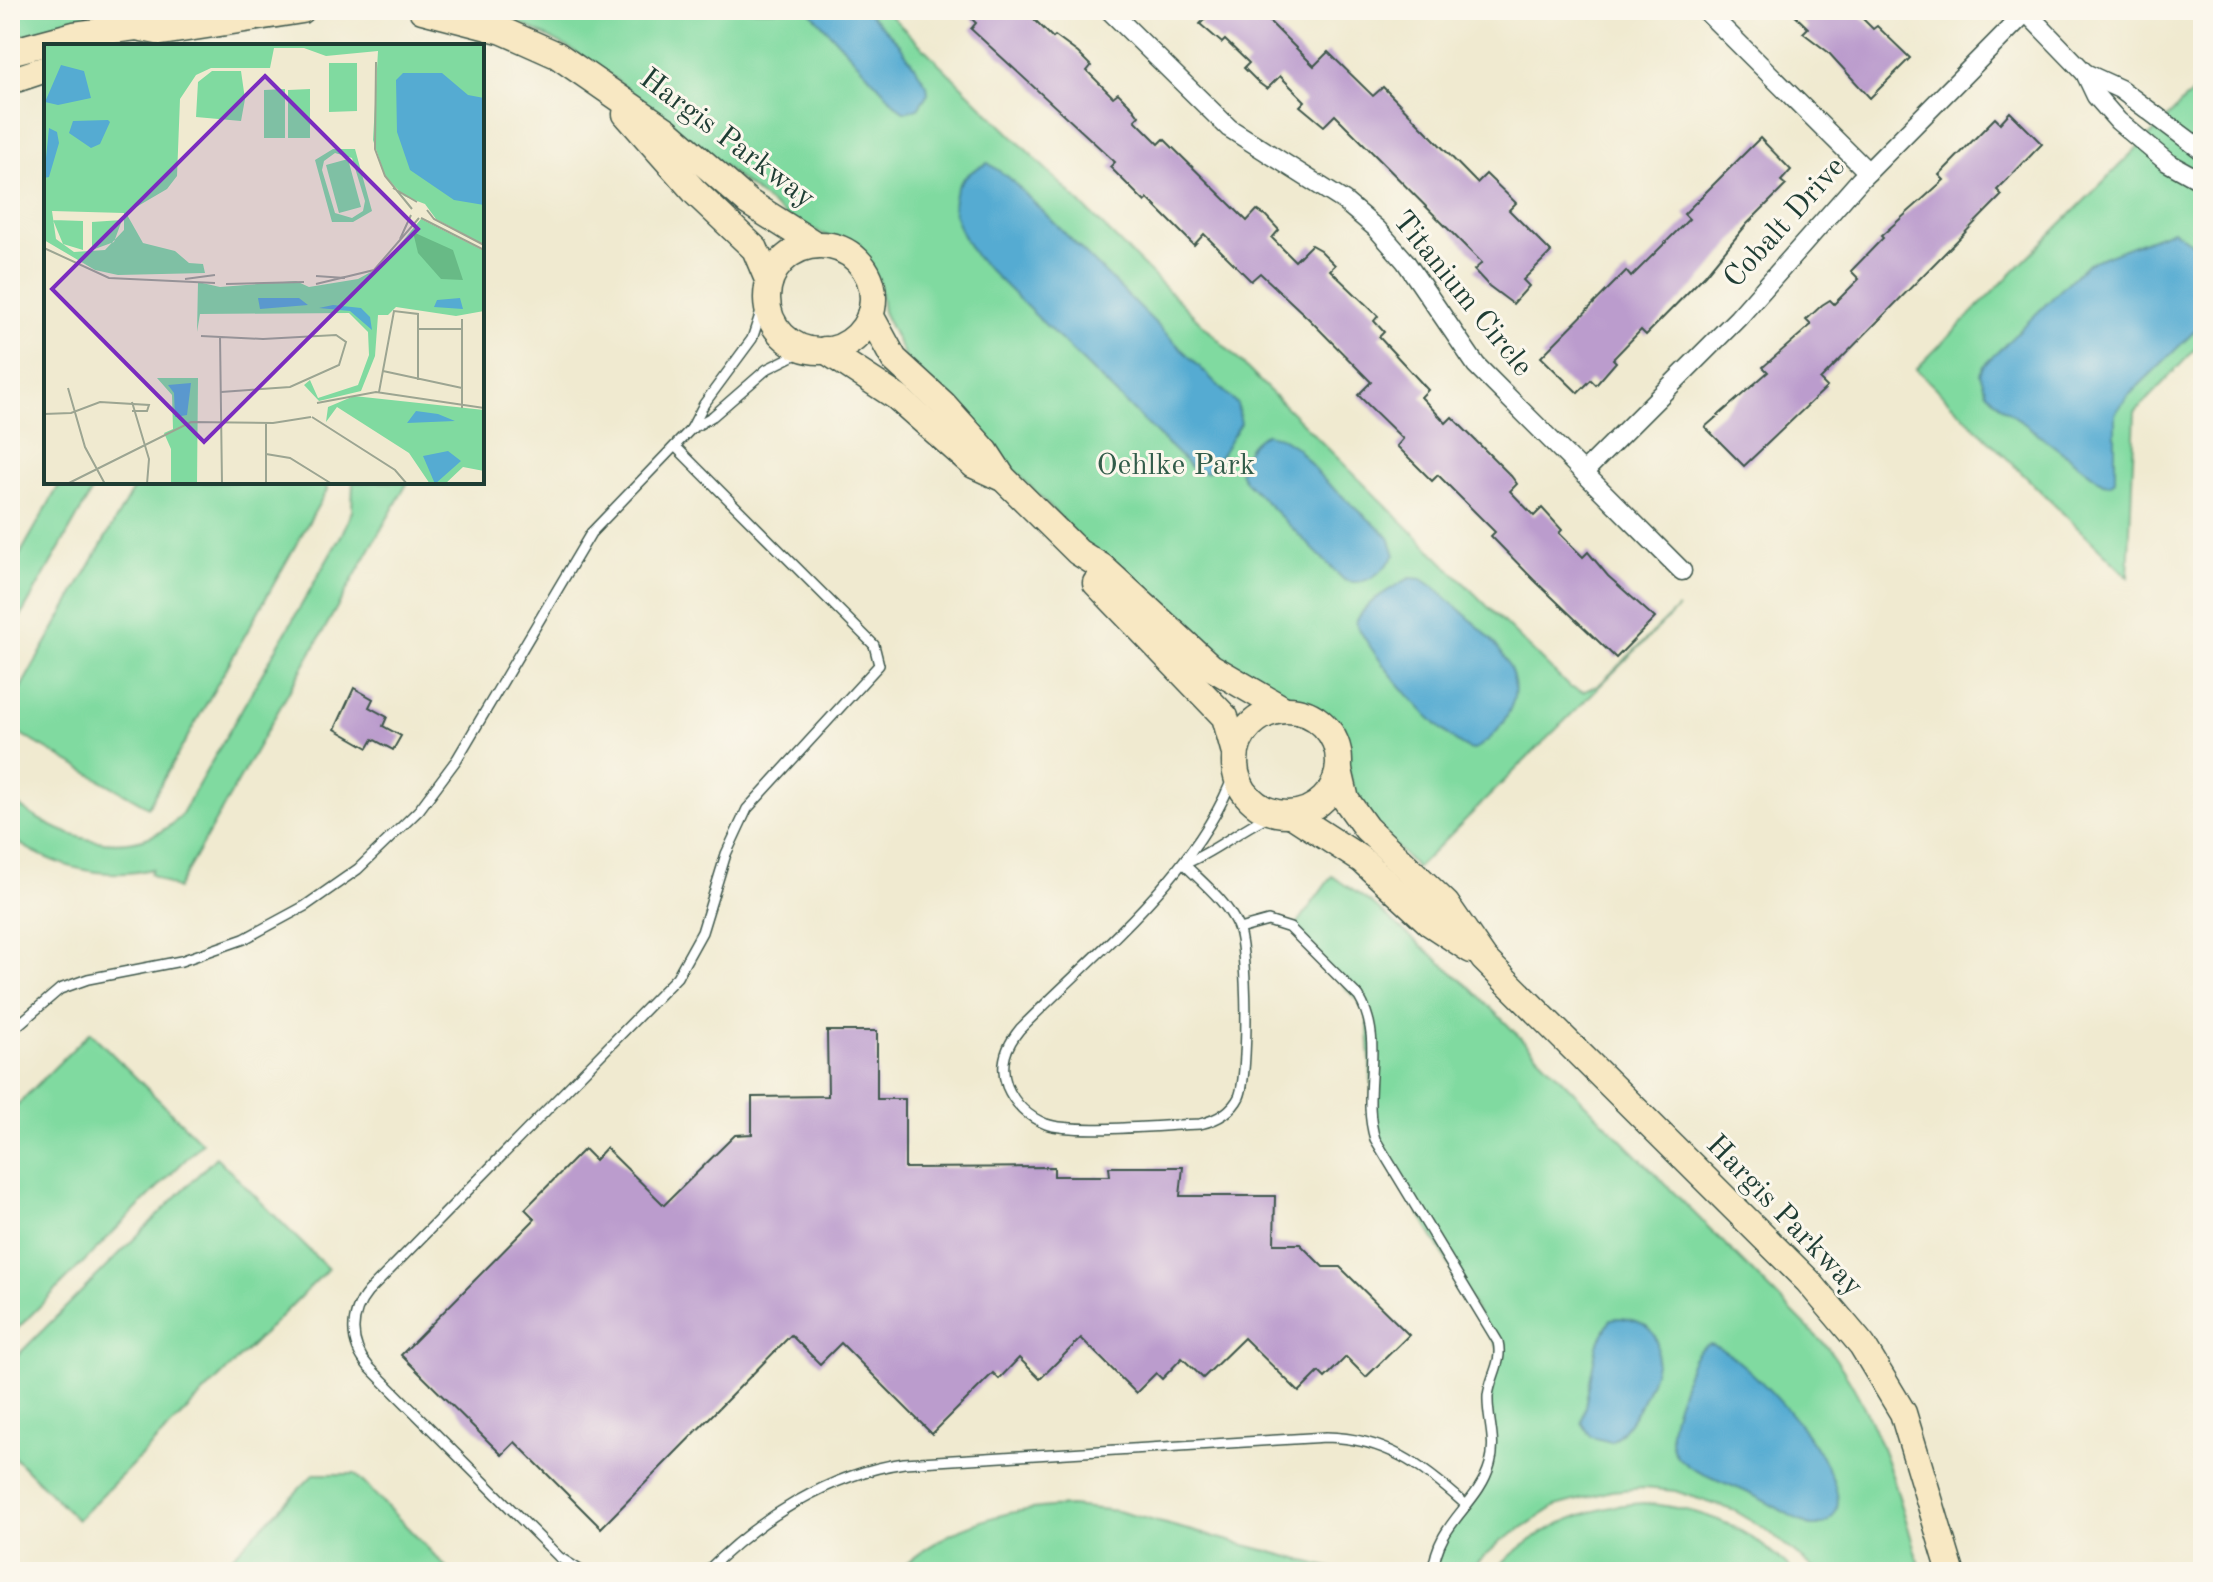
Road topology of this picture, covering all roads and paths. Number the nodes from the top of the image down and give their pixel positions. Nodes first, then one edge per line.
1 (302, 10) edge
2 (422, 10) edge
3 (1109, 10) edge
4 (1705, 10) edge
5 (2026, 11) edge
6 (162, 32) junction
7 (142, 44) edge
8 (10, 52) edge
9 (44, 70) edge
10 (2085, 73) junction
11 (10, 81) edge
12 (600, 84) junction
13 (2203, 151) edge
14 (1868, 172) junction
15 (2203, 182) edge
16 (816, 245) junction
17 (768, 288) junction
18 (870, 315) junction
19 (816, 350) junction
20 (691, 429) junction
21 (675, 446) junction
22 (1584, 472) junction
23 (1003, 478) junction
24 (1078, 552) junction
25 (1682, 571) dead end
26 (1283, 709) junction
27 (1235, 762) junction
28 (1339, 770) junction
29 (1283, 814) junction
30 (1184, 864) junction
31 (1239, 929) junction
32 (1484, 959) junction
33 (10, 1032) edge
34 (1465, 1504) junction
35 (583, 1572) edge
36 (706, 1572) edge
37 (1433, 1572) edge
38 (1951, 1572) edge

1 - 6 street
2 - 12 street, Hargis Parkway
3 - 22 street, Titanium Circle
4 - 14 street
5 - 10 street
5 - 14 street, Cobalt Drive
6 - 7 street
6 - 8 street
9 - 11 street
10 - 13 street
10 - 15 street
12 - 16 street, Hargis Parkway
12 - 17 street, Hargis Parkway
14 - 22 street, Cobalt Drive
16 - 17 street
16 - 18 street
17 - 19 street
17 - 20 lane
18 - 19 street
18 - 23 street
19 - 20 lane
19 - 23 street
20 - 21 lane
21 - 33 lane
21 - 35 lane
22 - 25 street, Titanium Circle
23 - 24 street
24 - 26 street
24 - 27 street
26 - 27 street
26 - 28 street
27 - 29 street
27 - 30 lane
28 - 29 street
28 - 32 street, Hargis Parkway
29 - 30 lane
29 - 32 street, Hargis Parkway
30 - 31 lane
30 - 31 lane
31 - 34 lane
32 - 38 street, Hargis Parkway
34 - 36 lane
34 - 37 lane

